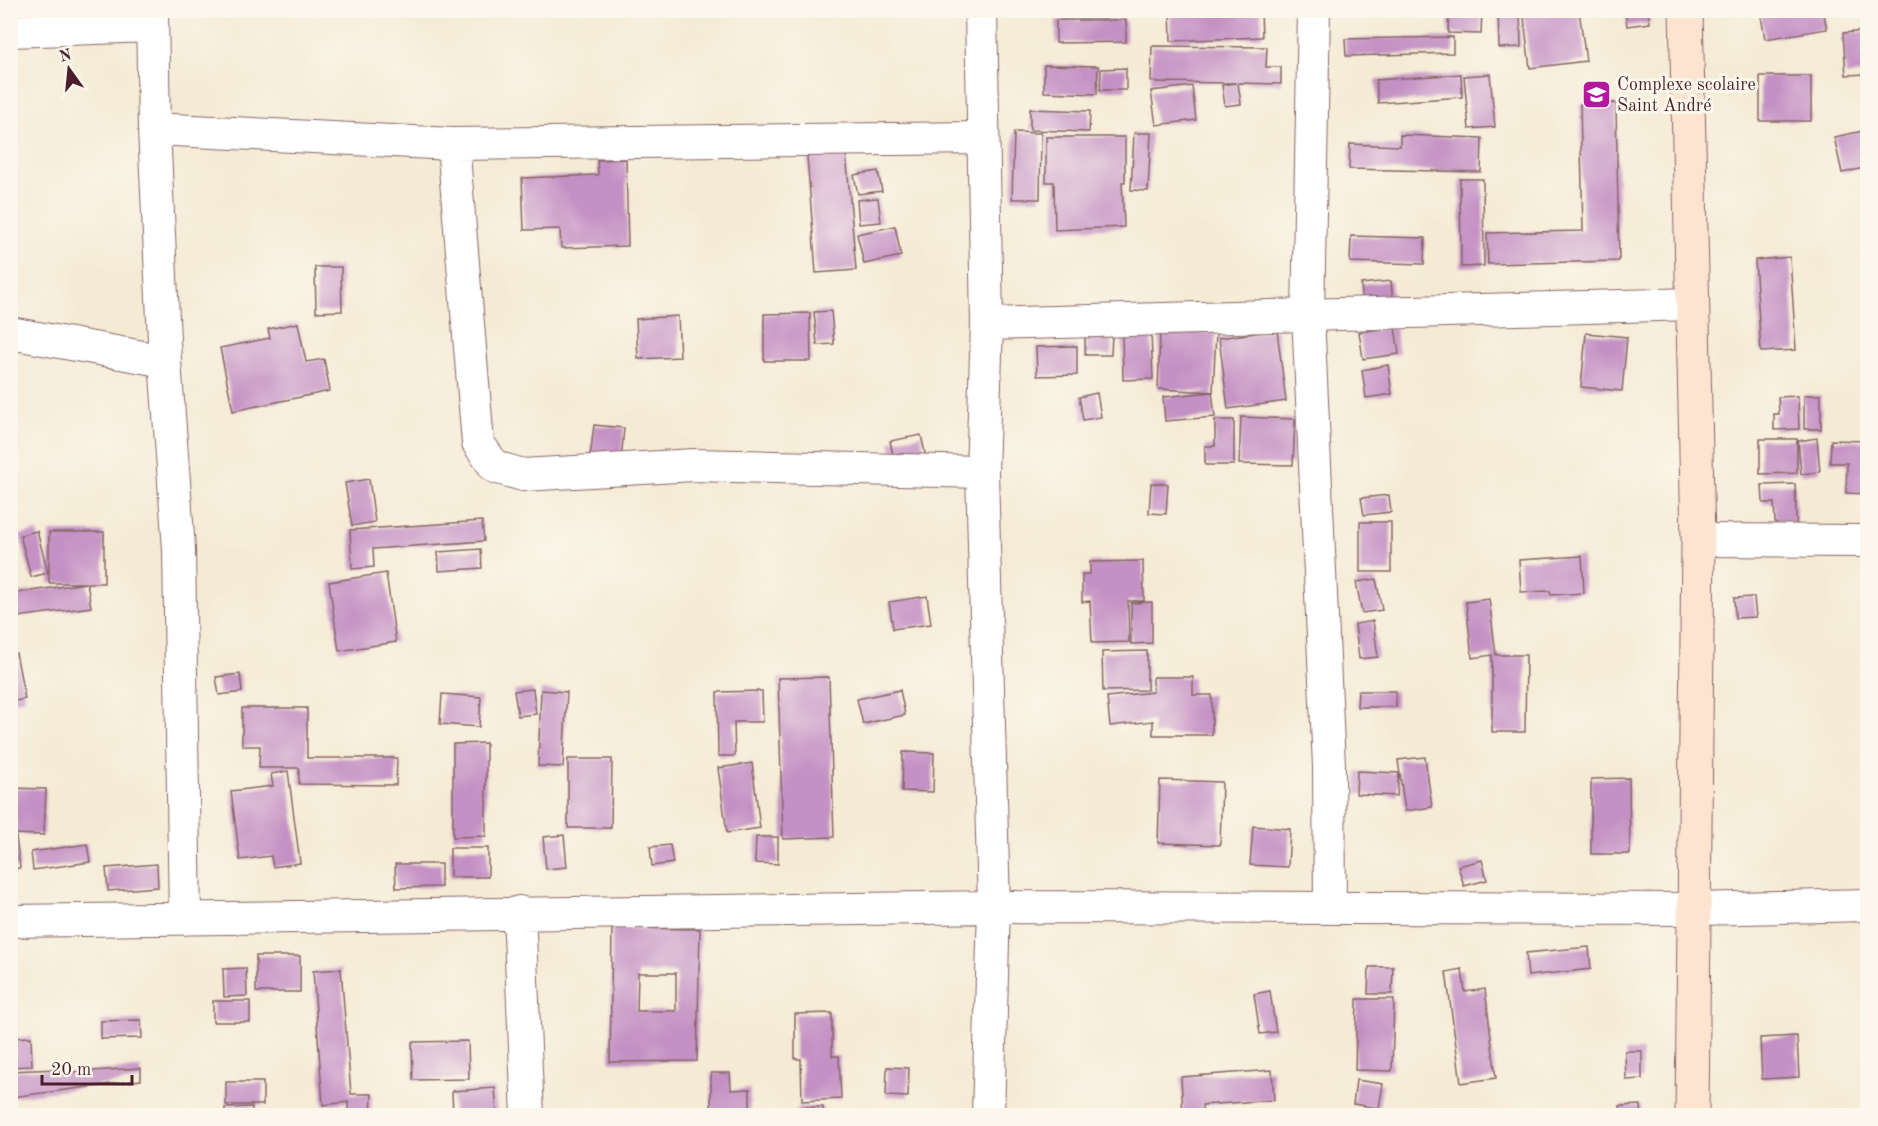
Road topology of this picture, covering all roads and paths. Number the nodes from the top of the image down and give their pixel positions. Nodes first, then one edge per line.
1 (981, 10) edge
2 (1314, 10) edge
3 (1686, 10) edge
4 (152, 18) edge
5 (10, 31) edge
6 (154, 129) junction
7 (983, 138) junction
8 (453, 144) junction
9 (1693, 304) junction
10 (1308, 315) junction
11 (987, 324) junction
12 (10, 333) edge
13 (165, 361) junction
14 (982, 472) junction
15 (1698, 540) junction
16 (1868, 541) edge
17 (1868, 905) edge
18 (994, 907) junction
19 (1330, 907) junction
20 (1695, 909) junction
21 (519, 912) junction
22 (185, 919) junction
23 (10, 921) edge
24 (528, 1116) edge
25 (988, 1116) edge
26 (1692, 1116) edge

1 - 7 street
2 - 10 street
3 - 9 street
4 - 5 street
4 - 6 street
6 - 8 street
6 - 13 street
7 - 8 street
7 - 11 street
8 - 14 street
9 - 10 street
9 - 15 street
10 - 11 street
10 - 19 street
11 - 14 street
12 - 13 street
13 - 22 street
14 - 18 street
15 - 16 street
15 - 20 street
17 - 20 street
18 - 19 street
18 - 21 street
18 - 25 street
19 - 20 street
20 - 26 street
21 - 22 street
21 - 24 street
22 - 23 street

